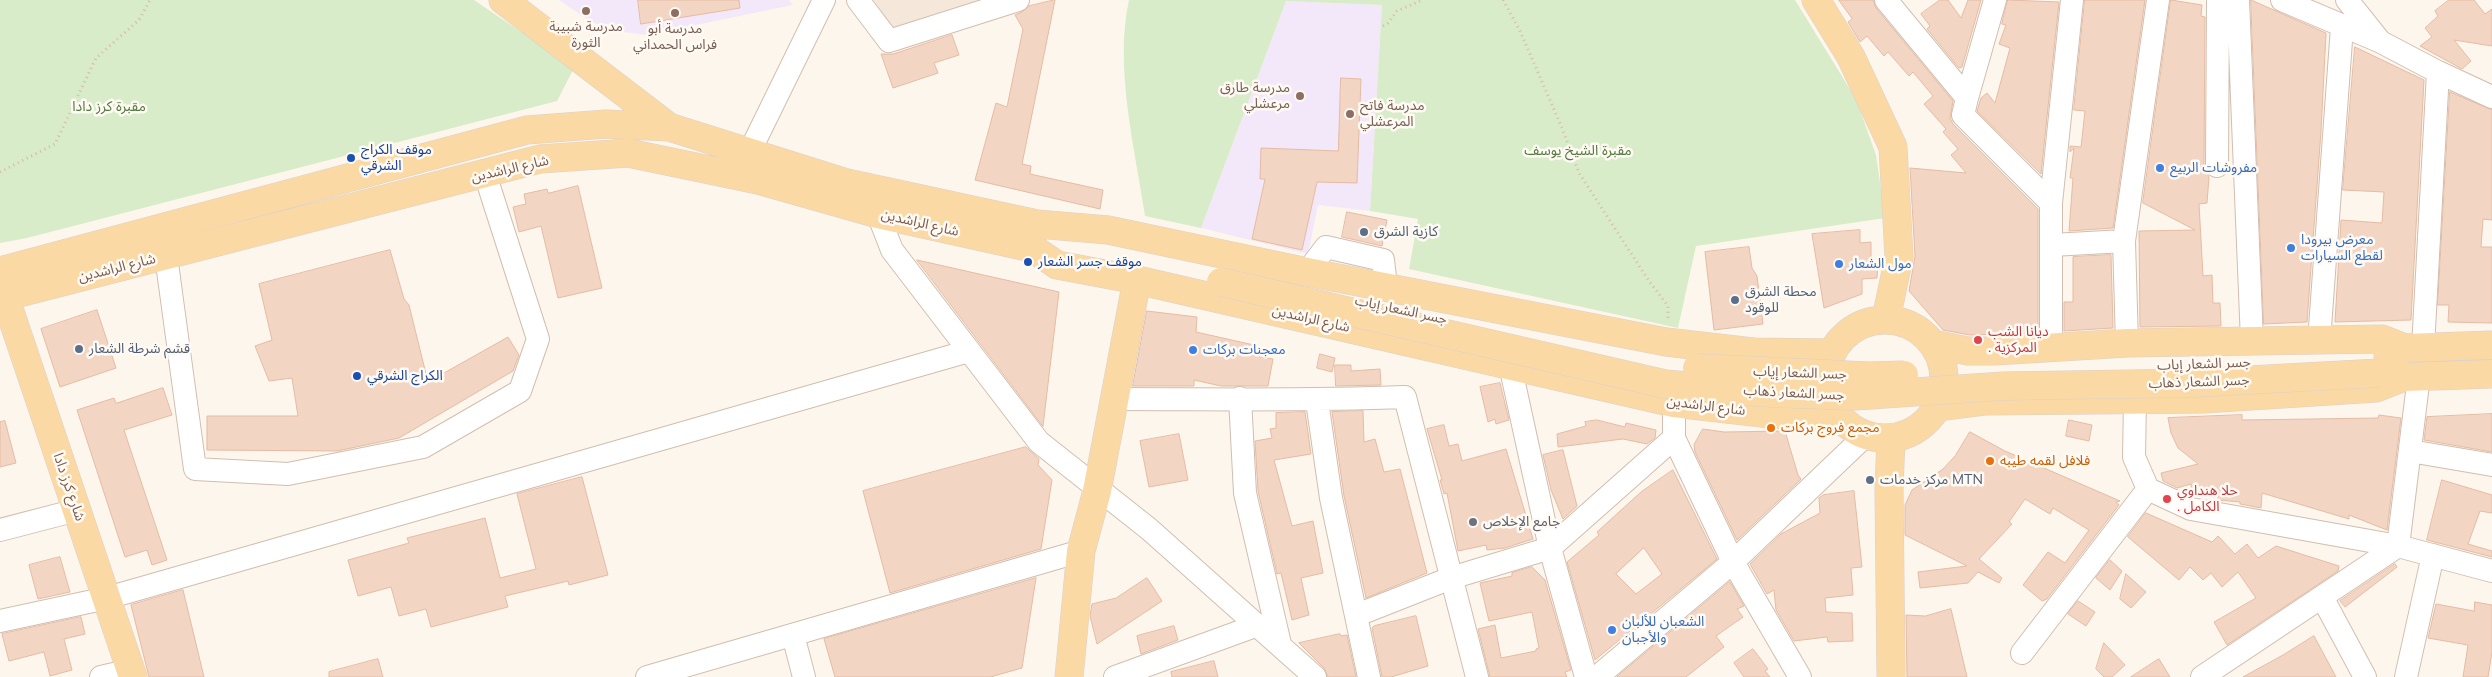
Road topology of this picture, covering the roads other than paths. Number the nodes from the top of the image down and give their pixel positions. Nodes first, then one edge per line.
1 (503, 0) edge
2 (824, 0) edge
3 (858, 0) edge
4 (1018, 0) edge
5 (1816, 0) edge
6 (1886, 0) edge
7 (1995, 0) edge
8 (2072, 0) edge
9 (2158, 0) edge
10 (2218, 0) edge
11 (2238, 0) edge
12 (2282, 0) edge
13 (2346, 0) edge
14 (2342, 27) junction
15 (2379, 41) junction
16 (2438, 72) junction
17 (2492, 97) edge
18 (1967, 98) junction
19 (670, 127) junction
20 (749, 153) junction
21 (2217, 166) dead end
22 (485, 174) junction
23 (2051, 203) junction
24 (878, 214) junction
25 (1035, 236) junction
26 (2124, 241) junction
27 (2052, 246) junction
28 (166, 256) junction
29 (0, 271) edge
30 (1137, 280) junction
31 (3, 298) edge
32 (1886, 319) junction
33 (2319, 340) junction
34 (2252, 341) junction
35 (2127, 343) junction
36 (1933, 344) junction
37 (2492, 346) edge
38 (2052, 347) junction
39 (969, 351) junction
40 (1831, 353) junction
41 (2402, 363) junction
42 (1510, 365) junction
43 (2492, 374) edge
44 (1240, 398) junction
45 (2135, 398) junction
46 (1114, 399) junction
47 (1317, 401) junction
48 (1674, 404) junction
49 (1937, 407) junction
50 (1842, 419) junction
51 (1879, 436) junction
52 (1674, 438) junction
53 (2410, 451) junction
54 (2492, 465) edge
55 (2148, 489) junction
56 (1097, 490) junction
57 (77, 510) junction
58 (0, 530) edge
59 (2398, 546) junction
60 (1550, 548) junction
61 (1081, 551) junction
62 (2434, 555) junction
63 (1733, 562) junction
64 (2492, 571) edge
65 (1451, 578) junction
66 (2322, 597) junction
67 (107, 598) junction
68 (1357, 615) junction
69 (0, 620) edge
70 (1258, 625) junction
71 (793, 635) junction
72 (1280, 644) junction
73 (2022, 653) dead end
74 (132, 673) edge
75 (101, 677) edge
76 (647, 677) edge
77 (804, 677) edge
78 (1069, 677) edge
79 (1115, 677) edge
80 (1315, 677) edge
81 (1369, 677) edge
82 (1477, 677) edge
83 (1586, 677) edge
84 (1597, 677) edge
85 (1800, 677) edge
86 (1891, 677) edge
87 (2202, 677) edge
88 (2365, 677) edge
89 (2406, 677) edge

1 - 19 main road
2 - 20 street
3 - 4 street
5 - 32 main road
6 - 18 street
7 - 18 street
8 - 23 street
9 - 26 street
10 - 21 street
11 - 34 street
12 - 14 street
13 - 15 street
14 - 15 street
14 - 33 street
15 - 16 street
16 - 17 street
16 - 41 street
18 - 23 street
19 - 20 main road, شارع الراشدين
19 - 29 main road, شارع الراشدين
20 - 25 main road, شارع الراشدين
22 - 24 main road, شارع الراشدين
22 - 28 main road, شارع الراشدين
22 - 28 street
23 - 27 street
24 - 25 main road, شارع الراشدين
24 - 39 street
25 - 30 main road, شارع الراشدين
25 - 40 main road, شارع الراشدين
25 - 41 main road, جسر الشعار ذهاب, bridge
26 - 27 street
26 - 35 street
27 - 38 street
28 - 31 main road, شارع الراشدين
30 - 42 main road, شارع الراشدين
30 - 46 main road
31 - 57 main road, شارع كرز دادا
32 - 36 main road
32 - 40 main road
33 - 34 main road
33 - 41 main road
34 - 35 main road
35 - 38 main road
36 - 38 main road
36 - 49 main road
37 - 41 main road
39 - 56 street
39 - 67 street
40 - 50 main road
41 - 43 main road
41 - 45 main road
41 - 53 street
42 - 48 main road, شارع الراشدين
42 - 60 street
44 - 46 street
44 - 47 street
44 - 72 street
45 - 49 main road
45 - 55 street
46 - 56 main road
47 - 65 street
47 - 68 street
48 - 50 main road, شارع الراشدين
48 - 52 street
49 - 51 main road
50 - 51 main road
51 - 63 street
51 - 86 main road
52 - 60 street
52 - 63 street
53 - 54 street
53 - 59 street
55 - 59 street
55 - 73 street
56 - 61 main road
56 - 70 street
57 - 58 street
57 - 67 main road, شارع كرز دادا
59 - 62 street
59 - 66 street
60 - 65 street
60 - 83 street
61 - 71 street
61 - 78 main road
62 - 64 street
62 - 89 street
63 - 84 street
63 - 85 street
65 - 68 street
65 - 82 street
66 - 87 street
66 - 88 street
67 - 69 street
67 - 74 main road, شارع كرز دادا
68 - 81 street
70 - 72 street
70 - 79 street
71 - 76 street
71 - 77 street
72 - 80 street
74 - 75 street

